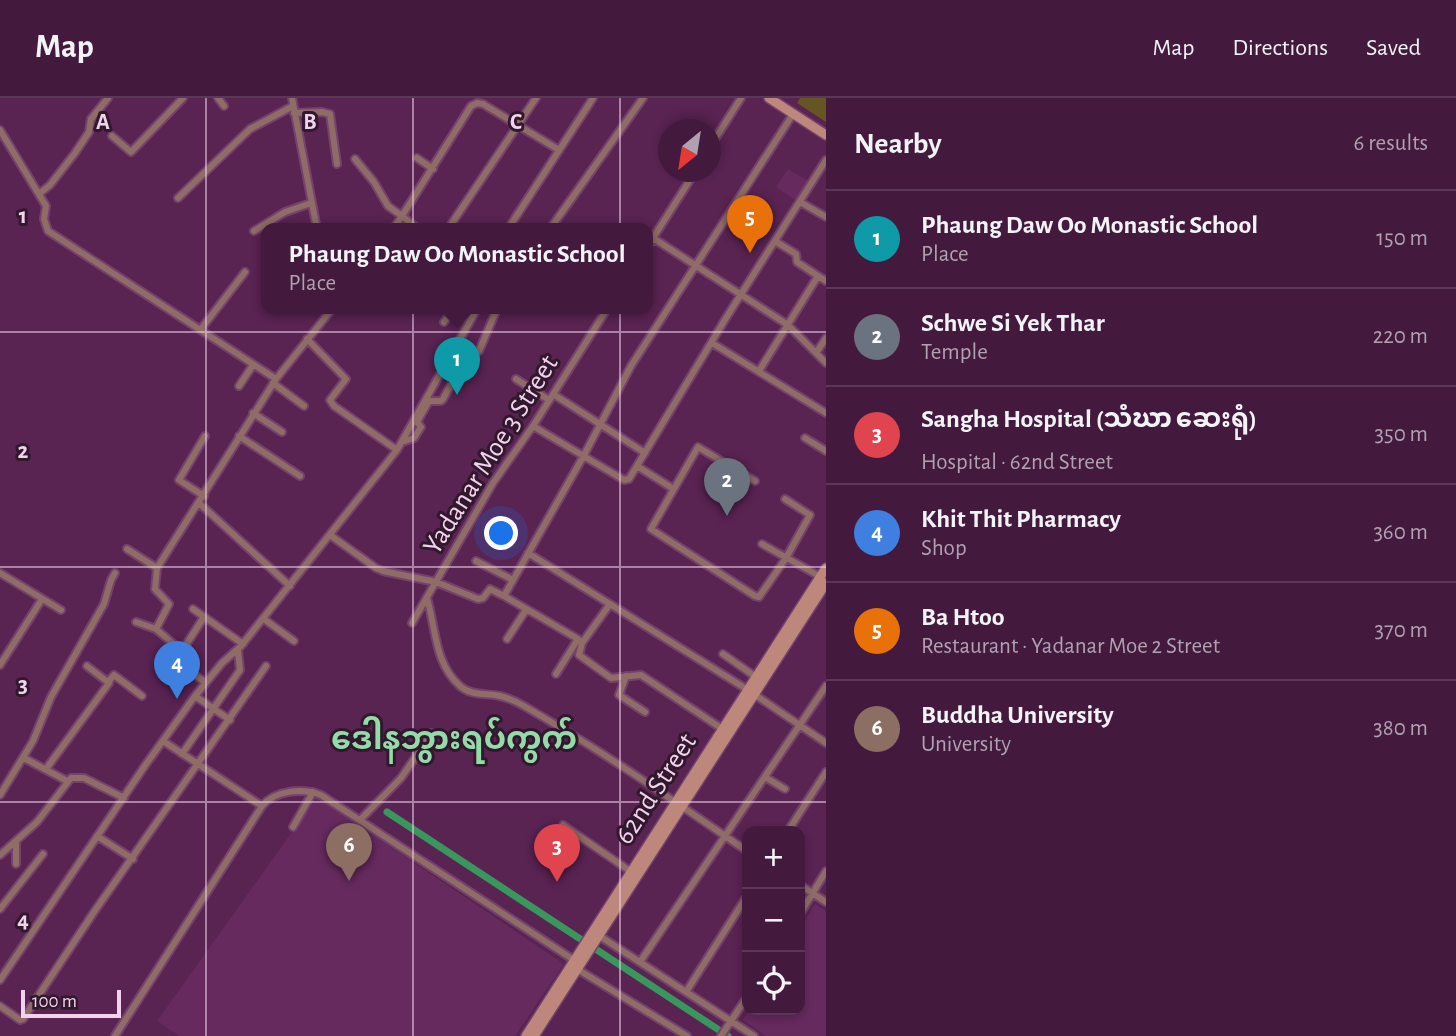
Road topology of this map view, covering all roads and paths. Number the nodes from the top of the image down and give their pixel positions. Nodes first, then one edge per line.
1 (108, 98) edge
2 (183, 98) edge
3 (218, 98) edge
4 (292, 98) edge
5 (536, 98) edge
6 (593, 98) edge
7 (643, 98) edge
8 (741, 98) edge
9 (769, 98) edge
10 (224, 106) dead end
11 (294, 109) junction
12 (793, 114) junction
13 (518, 125) junction
14 (0, 130) edge
15 (721, 130) edge
16 (826, 135) edge
17 (112, 136) dead end
18 (559, 150) junction
19 (417, 158) dead end
20 (355, 159) dead end
21 (826, 160) edge
22 (337, 164) dead end
23 (433, 169) junction
24 (689, 182) edge
25 (39, 194) junction
26 (178, 198) dead end
27 (800, 202) junction
28 (311, 203) junction
29 (402, 216) junction
30 (826, 218) edge
31 (267, 223) edge
32 (316, 223) edge
33 (397, 223) edge
34 (411, 223) edge
35 (452, 223) edge
36 (512, 223) edge
37 (554, 223) edge
38 (261, 227) edge
39 (254, 231) dead end
40 (653, 238) joint
41 (775, 241) junction
42 (694, 265) junction
43 (245, 272) dead end
44 (818, 276) junction
45 (826, 281) edge
46 (741, 296) junction
47 (328, 314) edge
48 (450, 314) edge
49 (474, 314) edge
50 (495, 314) edge
51 (604, 314) edge
52 (444, 322) dead end
53 (788, 325) junction
54 (201, 330) junction
55 (826, 338) edge
56 (307, 339) junction
57 (712, 343) junction
58 (816, 353) junction
59 (826, 363) edge
60 (253, 365) junction
61 (759, 372) junction
62 (516, 379) dead end
63 (274, 381) junction
64 (239, 386) dead end
65 (551, 397) junction
66 (304, 406) dead end
67 (253, 413) junction
68 (826, 413) edge
69 (600, 423) junction
70 (533, 426) junction
71 (282, 432) dead end
72 (205, 436) dead end
73 (239, 436) junction
74 (805, 438) dead end
75 (403, 439) junction
76 (397, 450) junction
77 (826, 451) edge
78 (645, 453) junction
79 (583, 457) junction
80 (637, 466) junction
81 (300, 475) dead end
82 (179, 480) junction
83 (755, 481) dead end
84 (672, 488) junction
85 (174, 489) dead end
86 (204, 496) junction
87 (785, 499) dead end
88 (199, 503) junction
89 (330, 535) junction
90 (762, 544) dead end
91 (127, 549) dead end
92 (528, 552) junction
93 (786, 558) junction
94 (476, 561) dead end
95 (157, 568) junction
96 (0, 573) edge
97 (116, 573) dead end
98 (825, 577) edge
99 (513, 580) junction
100 (436, 582) junction
101 (290, 586) junction
102 (504, 596) junction
103 (426, 598) junction
104 (42, 599) junction
105 (610, 604) junction
106 (193, 609) dead end
107 (61, 610) dead end
108 (526, 610) junction
109 (204, 617) junction
110 (264, 619) junction
111 (136, 622) dead end
112 (412, 624) dead end
113 (156, 629) junction
114 (507, 639) dead end
115 (295, 641) dead end
116 (580, 641) junction
117 (243, 644) junction
118 (182, 651) junction
119 (238, 651) junction
120 (723, 654) dead end
121 (0, 665) edge
122 (88, 666) dead end
123 (266, 666) dead end
124 (556, 674) dead end
125 (626, 676) junction
126 (756, 677) junction
127 (109, 681) junction
128 (205, 682) junction
129 (826, 686) edge
130 (751, 693) junction
131 (142, 696) dead end
132 (195, 696) junction
133 (214, 708) junction
134 (645, 712) dead end
135 (230, 720) junction
136 (799, 725) junction
137 (726, 731) junction
138 (432, 733) dead end
139 (163, 741) junction
140 (826, 743) edge
141 (182, 754) junction
142 (24, 758) junction
143 (198, 765) junction
144 (46, 769) junction
145 (826, 772) edge
146 (765, 777) junction
147 (67, 781) junction
148 (785, 789) dead end
149 (313, 792) junction
150 (0, 796) edge
151 (124, 798) junction
152 (678, 804) junction
153 (262, 806) junction
154 (360, 820) junction
155 (564, 825) dead end
156 (791, 826) edge
157 (293, 827) dead end
158 (97, 836) junction
159 (726, 836) junction
160 (16, 842) junction
161 (742, 847) edge
162 (43, 853) dead end
163 (0, 855) edge
164 (132, 859) junction
165 (16, 864) dead end
166 (630, 871) junction
167 (826, 871) edge
168 (805, 888) edge
169 (813, 893) junction
170 (826, 902) edge
171 (742, 904) edge
172 (805, 906) edge
173 (0, 909) edge
174 (594, 937) junction
175 (578, 961) junction
176 (640, 962) junction
177 (1, 973) edge
178 (686, 992) junction
179 (742, 1005) edge
180 (0, 1006) edge
181 (730, 1023) junction
182 (116, 1036) edge
183 (526, 1036) edge
184 (534, 1036) edge
185 (687, 1036) edge
186 (721, 1036) edge
187 (754, 1036) edge

1 - 25 street
2 - 17 street
3 - 10 street
4 - 11 street
5 - 13 street
6 - 18 street
7 - 37 street
8 - 15 street
9 - 12 main road
11 - 22 street
11 - 26 street
11 - 28 street
12 - 16 main road
12 - 42 street
13 - 18 street
13 - 23 street
13 - 35 street
14 - 25 street
18 - 36 street
19 - 23 street
20 - 29 street
21 - 27 street
23 - 29 street
24 - 40 street
25 - 54 street
27 - 30 street
27 - 41 street
28 - 31 street
28 - 32 street
29 - 33 street
29 - 34 street
38 - 39 street
40 - 42 street
41 - 44 street
41 - 46 street
42 - 46 street
42 - 69 street
43 - 54 street
44 - 45 street
44 - 53 street
46 - 53 street
46 - 57 street
47 - 56 street
48 - 52 street
49 - 75 street
50 - 75 street
51 - 65 street, Yadanar Moe 3 Street
53 - 58 street
53 - 61 street
54 - 60 street
55 - 58 street
56 - 63 street
56 - 76 street
57 - 61 street
57 - 78 street
58 - 59 street
60 - 63 street
60 - 64 street
61 - 68 street
62 - 65 street
63 - 66 street
63 - 67 street
65 - 69 street
65 - 70 street, Yadanar Moe 3 Street
67 - 71 street
67 - 73 street
69 - 78 street
69 - 79 street
70 - 79 street
70 - 100 street, Yadanar Moe 3 Street
72 - 82 street
73 - 81 street
73 - 86 street
74 - 77 street
75 - 76 street
76 - 89 street
78 - 80 street
79 - 80 street
79 - 92 street
80 - 84 street
82 - 85 street
82 - 86 street
83 - 84 street
84 - 93 street
86 - 88 street
87 - 93 street
88 - 95 street
88 - 101 street
89 - 100 street
89 - 101 street
90 - 93 street
91 - 95 street
92 - 99 street
92 - 105 street
93 - 98 street
94 - 99 street
95 - 113 street
96 - 104 street
97 - 142 street
98 - 126 main road, 62nd Street
98 - 130 main road, 62nd Street
99 - 102 street
100 - 102 street
100 - 103 street, Yadanar Moe 3 Street
101 - 110 street
102 - 108 street
103 - 112 street, Yadanar Moe 3 Street
103 - 152 street
104 - 107 street
104 - 121 street
105 - 116 street
105 - 130 street
106 - 109 street
108 - 114 street
108 - 116 street
109 - 117 street
109 - 118 street
110 - 115 street
110 - 117 street
111 - 113 street
113 - 118 street
116 - 124 street
116 - 125 street
117 - 119 street
118 - 128 street
119 - 128 street
119 - 133 street
120 - 126 street
122 - 127 street
123 - 135 street
125 - 134 street
125 - 137 street
126 - 130 main road, 62nd Street
127 - 131 street
127 - 144 street
128 - 132 street
129 - 136 street
130 - 136 street
130 - 137 main road, 62nd Street
132 - 133 street
132 - 139 street
133 - 135 street
133 - 141 street
135 - 143 street
136 - 140 street
136 - 146 street
137 - 152 main road, 62nd Street
138 - 154 street
139 - 141 street
139 - 151 street
141 - 143 street
142 - 144 street
142 - 150 street
143 - 153 street
143 - 164 street
144 - 147 street
145 - 156 street
146 - 148 street
146 - 159 street
147 - 151 street
147 - 160 street
149 - 153 street
149 - 154 street
149 - 157 street
151 - 158 street
152 - 159 street
152 - 166 main road, 62nd Street
152 - 174 main road, 62nd Street
153 - 182 street
154 - 175 street
155 - 166 street
158 - 164 street
158 - 177 street
159 - 161 street
159 - 176 street
160 - 163 street
160 - 165 street
162 - 173 street
164 - 180 street
166 - 174 main road, 62nd Street
167 - 169 street
168 - 169 street
169 - 170 street
169 - 172 street
171 - 178 street
174 - 175 main road, 62nd Street
174 - 176 street
175 - 183 main road, 62nd Street
175 - 184 main road, 62nd Street
175 - 185 street
176 - 178 street
178 - 181 street
179 - 181 street
181 - 186 street
181 - 187 street

